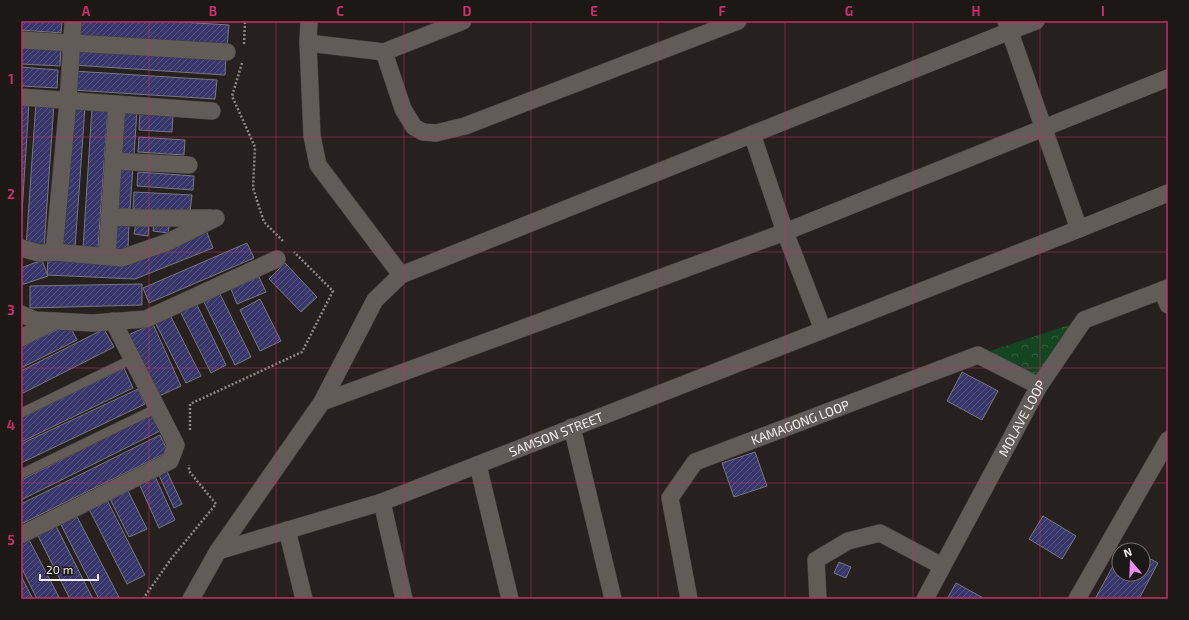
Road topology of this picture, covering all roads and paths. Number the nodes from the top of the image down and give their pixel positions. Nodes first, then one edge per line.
1 (73, 21) edge
2 (245, 21) edge
3 (309, 21) edge
4 (463, 21) edge
5 (738, 21) edge
6 (1036, 21) edge
7 (1008, 26) edge
8 (21, 40) edge
9 (308, 43) junction
10 (71, 44) junction
11 (244, 50) dead end
12 (227, 52) dead end
13 (384, 52) junction
14 (244, 57) dead end
15 (1168, 78) edge
16 (21, 97) edge
17 (68, 101) junction
18 (117, 104) junction
19 (212, 111) dead end
20 (1043, 128) junction
21 (752, 134) junction
22 (113, 161) junction
23 (189, 165) dead end
24 (1168, 193) edge
25 (109, 217) junction
26 (1079, 229) junction
27 (785, 232) junction
28 (285, 243) dead end
29 (21, 248) edge
30 (290, 249) dead end
31 (54, 252) junction
32 (107, 256) junction
33 (277, 259) dead end
34 (402, 275) junction
35 (1166, 294) edge
36 (21, 314) edge
37 (54, 321) junction
38 (113, 322) junction
39 (823, 330) junction
40 (21, 338) edge
41 (132, 359) junction
42 (1039, 386) junction
43 (322, 402) junction
44 (157, 408) junction
45 (21, 413) edge
46 (572, 428) junction
47 (190, 434) dead end
48 (1168, 440) edge
49 (189, 464) dead end
50 (478, 465) junction
51 (21, 474) edge
52 (382, 502) junction
53 (287, 530) junction
54 (21, 535) edge
55 (218, 550) junction
56 (942, 566) junction
57 (143, 599) edge
58 (191, 599) edge
59 (304, 599) edge
60 (404, 599) edge
61 (510, 599) edge
62 (613, 599) edge
63 (689, 599) edge
64 (818, 599) edge
65 (925, 599) edge
66 (1077, 599) edge

1 - 10 street
2 - 11 path
3 - 9 street
4 - 13 street
5 - 13 street
6 - 7 street
7 - 20 street
7 - 21 street
8 - 10 street
9 - 13 street
9 - 34 street
10 - 12 street
10 - 17 street
14 - 28 path
15 - 20 street
16 - 17 street
17 - 18 street
17 - 31 street
18 - 19 street
18 - 22 street
20 - 26 street
20 - 27 street
21 - 27 street
21 - 34 street
22 - 23 street
22 - 25 street
24 - 26 street, SAMSON STREET
25 - 32 street
25 - 32 street
26 - 39 street, SAMSON STREET
27 - 39 street
27 - 43 street
29 - 31 street
30 - 47 path
31 - 32 street
33 - 38 street
34 - 43 street
35 - 42 street, MOLAVE LOOP
36 - 37 street
37 - 38 street
37 - 40 street
38 - 41 street
39 - 46 street, SAMSON STREET
41 - 44 street
41 - 45 lane
42 - 56 street, MOLAVE LOOP
42 - 63 street, KAMAGONG LOOP
43 - 55 street
44 - 51 lane
44 - 54 street
46 - 50 street, SAMSON STREET
46 - 62 street
48 - 66 street
49 - 57 path
50 - 52 street, SAMSON STREET
50 - 61 street
52 - 53 street, SAMSON STREET
52 - 60 street
53 - 55 street, SAMSON STREET
53 - 59 street
55 - 58 street
56 - 64 street
56 - 65 street, MOLAVE LOOP

